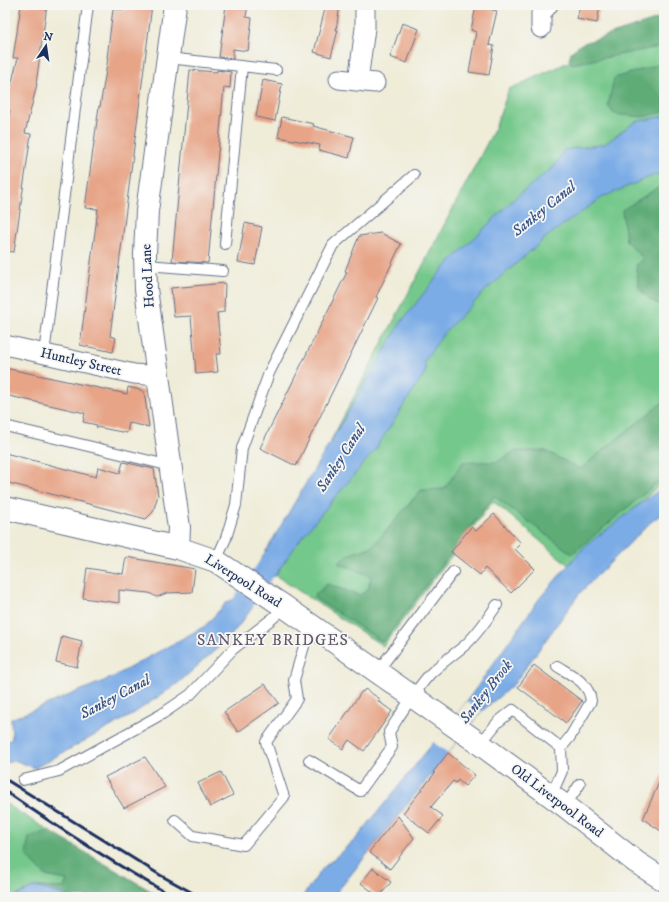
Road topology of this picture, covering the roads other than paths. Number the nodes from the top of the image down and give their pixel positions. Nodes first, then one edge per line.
1 (88, 5) edge
2 (175, 5) edge
3 (365, 5) edge
4 (168, 58) junction
5 (242, 66) junction
6 (276, 70) dead end
7 (357, 81) dead end
8 (414, 175) dead end
9 (225, 244) dead end
10 (146, 265) junction
11 (223, 271) dead end
12 (5, 345) edge
13 (44, 354) junction
14 (158, 376) junction
15 (5, 426) edge
16 (171, 466) junction
17 (5, 508) edge
18 (178, 548) junction
19 (216, 561) junction
20 (453, 572) dead end
21 (497, 605) dead end
22 (285, 607) junction
23 (310, 626) junction
24 (557, 666) dead end
25 (377, 672) junction
26 (412, 697) junction
27 (464, 733) junction
28 (561, 748) junction
29 (309, 760) dead end
30 (23, 780) dead end
31 (580, 784) dead end
32 (558, 801) junction
33 (175, 820) dead end
34 (664, 880) edge

1 - 13 lane
2 - 4 street, Hood Lane
3 - 7 street
4 - 5 lane
4 - 10 street, Hood Lane
5 - 6 lane
5 - 9 lane
8 - 19 lane
10 - 11 lane
10 - 14 street, Hood Lane
12 - 13 street, Huntley Street
13 - 14 street, Huntley Street
14 - 16 street, Hood Lane
15 - 16 lane
16 - 18 street, Hood Lane
17 - 18 street, Liverpool Road
18 - 19 street, Liverpool Road
19 - 22 street, Liverpool Road
20 - 25 lane
21 - 26 lane
22 - 23 street, Liverpool Road
22 - 30 lane
23 - 25 street, Liverpool Road
23 - 33 lane
24 - 28 lane
25 - 26 street, Liverpool Road
26 - 27 street, Liverpool Road
26 - 29 lane
27 - 28 lane
27 - 32 street, Old Liverpool Road
28 - 32 lane
31 - 32 lane
32 - 34 street, Old Liverpool Road

